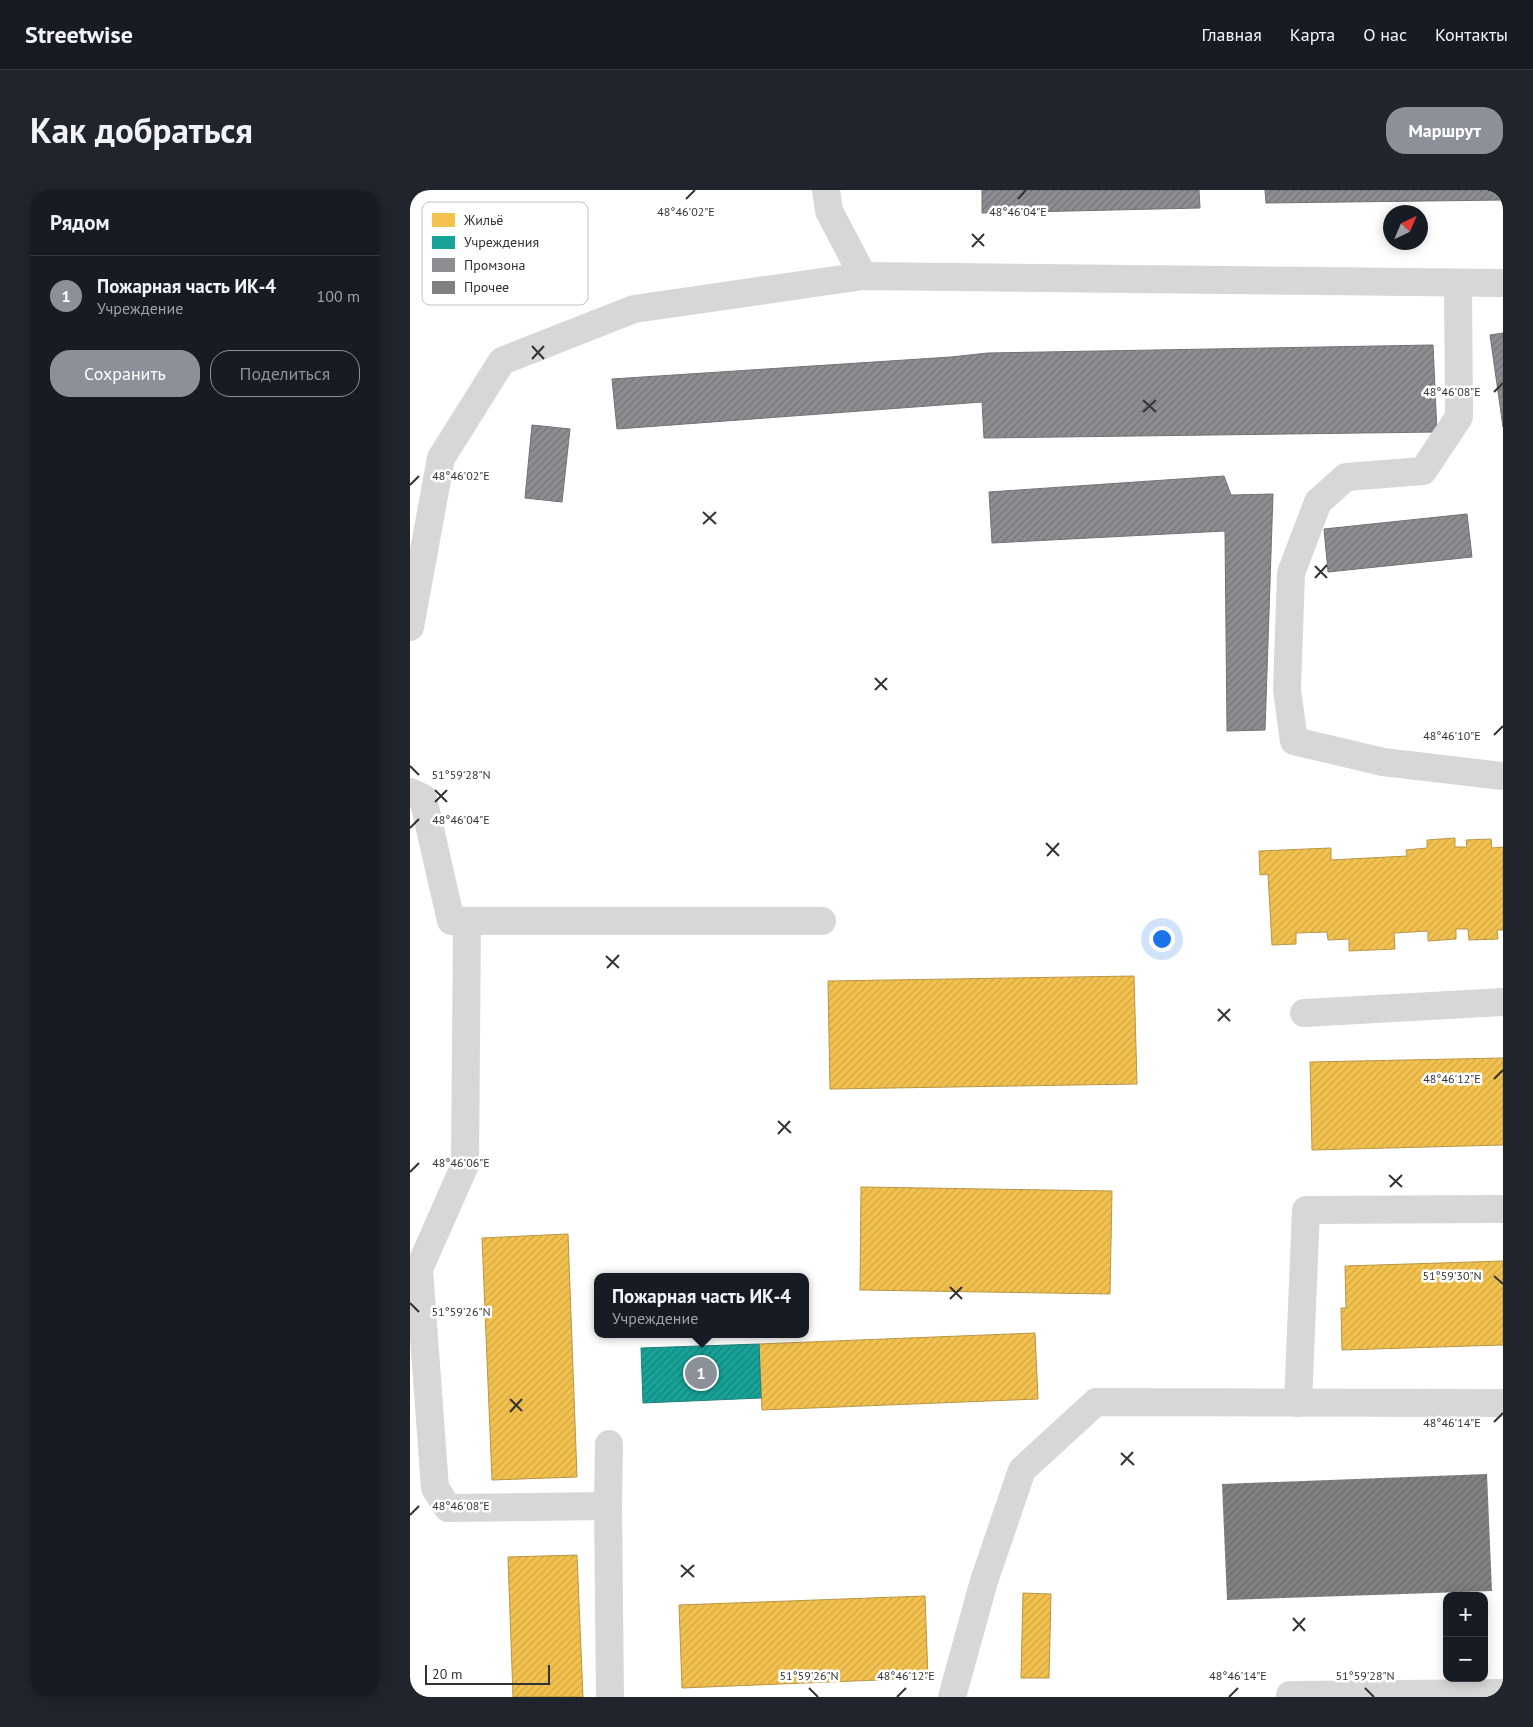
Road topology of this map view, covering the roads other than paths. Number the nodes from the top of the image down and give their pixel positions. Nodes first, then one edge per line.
1 (826, 190) edge
2 (863, 276) junction
3 (1458, 283) junction
4 (1503, 283) edge
5 (410, 627) edge
6 (1503, 776) edge
7 (410, 792) edge
8 (466, 921) junction
9 (822, 921) dead end
10 (1503, 1002) edge
11 (1304, 1013) dead end
12 (1503, 1209) edge
13 (1298, 1403) junction
14 (1503, 1404) edge
15 (609, 1444) dead end
16 (608, 1506) junction
17 (1503, 1693) edge
18 (1290, 1696) dead end
19 (610, 1697) edge
20 (952, 1697) edge

1 - 2 lane
2 - 3 lane
2 - 5 lane
3 - 4 lane
3 - 6 lane
7 - 8 lane
8 - 9 lane
8 - 16 lane
10 - 11 lane
12 - 13 lane
13 - 14 lane
13 - 20 lane
15 - 16 lane
16 - 19 lane
17 - 18 lane

